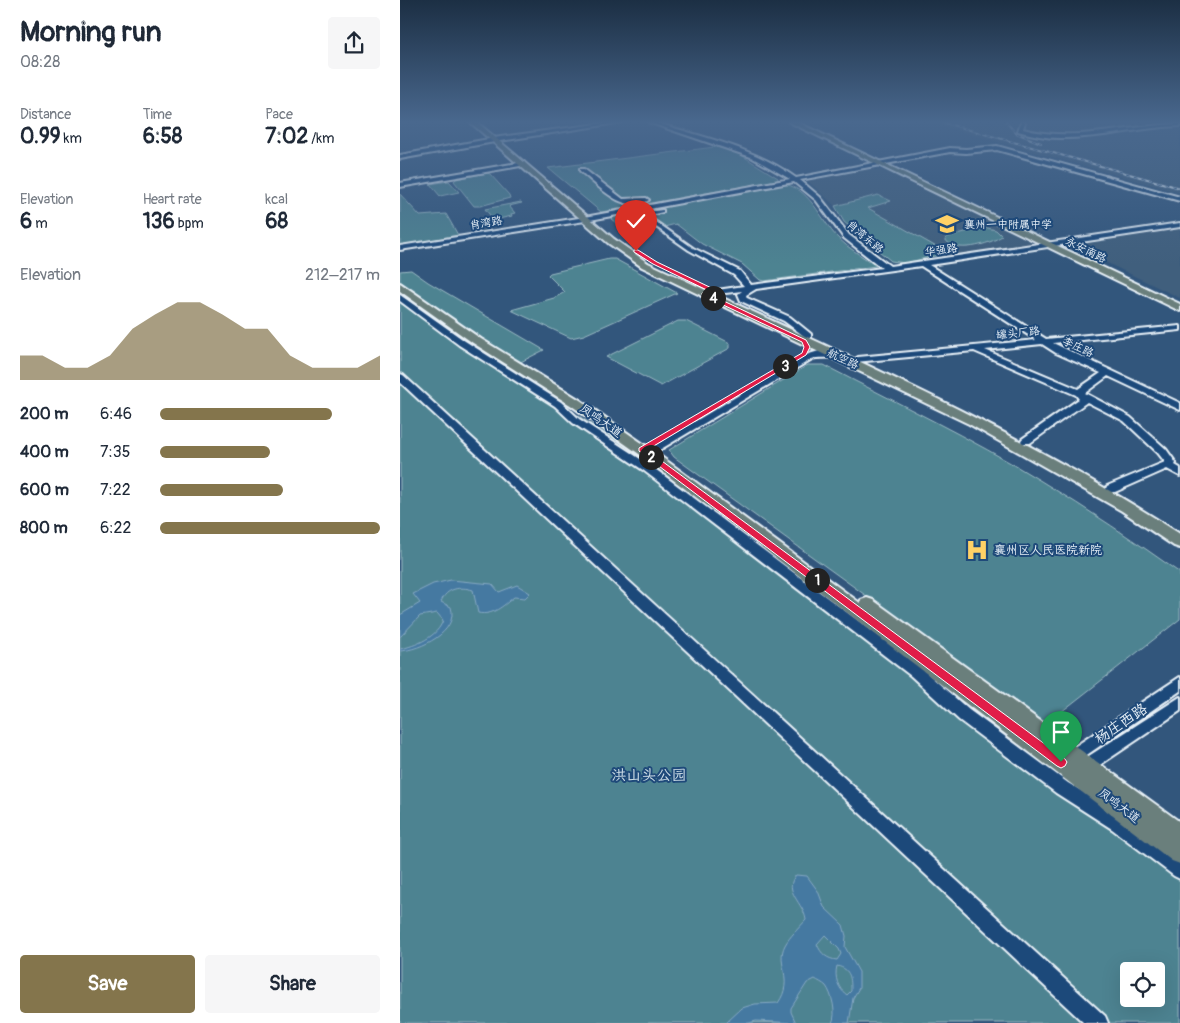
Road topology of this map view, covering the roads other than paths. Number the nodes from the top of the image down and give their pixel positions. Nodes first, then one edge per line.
1 (490, 170) edge
2 (530, 170) edge
3 (531, 170) edge
4 (582, 170) dead end
5 (781, 170) edge
6 (784, 170) edge
7 (842, 170) edge
8 (900, 170) edge
9 (1075, 170) edge
10 (797, 178) junction
11 (756, 180) dead end
12 (400, 185) edge
13 (780, 186) dead end
14 (689, 192) dead end
15 (651, 198) dead end
16 (1180, 199) edge
17 (585, 217) junction
18 (1180, 225) edge
19 (1055, 244) junction
20 (400, 248) edge
21 (922, 264) junction
22 (892, 268) junction
23 (400, 280) edge
24 (400, 286) edge
25 (764, 286) junction
26 (749, 288) junction
27 (718, 293) junction
28 (704, 294) junction
29 (400, 296) edge
30 (1180, 302) edge
31 (1180, 308) edge
32 (1180, 328) edge
33 (806, 338) junction
34 (1044, 341) junction
35 (974, 348) junction
36 (495, 349) junction
37 (833, 354) junction
38 (858, 360) junction
39 (514, 366) junction
40 (1108, 372) junction
41 (400, 377) edge
42 (1080, 394) junction
43 (1180, 407) edge
44 (1026, 441) junction
45 (648, 449) junction
46 (1168, 464) junction
47 (1180, 473) edge
48 (1111, 489) junction
49 (1180, 531) edge
50 (1180, 542) edge
51 (1180, 683) edge
52 (1180, 703) edge
53 (1074, 764) junction
54 (1180, 836) edge
55 (1180, 853) edge
56 (1180, 870) edge
57 (1098, 1023) edge

1 - 12 street
2 - 17 main road, 航空路
3 - 17 main road, 航空路
4 - 15 street
5 - 10 street, 肖湾东路
6 - 10 street, 肖湾东路
7 - 10 street, 肖湾路
8 - 19 main road, 永安南路
9 - 16 street, 肖湾路
10 - 17 street, 肖湾路
10 - 22 street, 肖湾东路
11 - 14 street
13 - 26 street
17 - 20 street, 肖湾路
17 - 27 main road, 航空路
17 - 28 main road, 航空路
18 - 19 street, 华强路
19 - 21 street, 华强路
19 - 30 main road, 永安南路
19 - 31 main road, 永安南路
21 - 22 street, 华强路
21 - 34 street, 李庄路
22 - 25 street, 华强路
23 - 36 main road, 凤鸣大道
24 - 36 main road, 凤鸣大道
25 - 26 street, 华强路
25 - 33 street
26 - 27 street, 华强路
27 - 28 street, 华强路
27 - 33 main road, 航空路
28 - 33 main road, 航空路
29 - 39 street
32 - 34 street, 罐头厂路
33 - 37 main road, 航空路
33 - 38 main road, 航空路
33 - 45 street
34 - 35 street, 罐头厂路
34 - 40 street, 李庄路
35 - 38 street, 罐头厂路
35 - 42 street
36 - 39 main road, 凤鸣大道
37 - 45 street
37 - 50 main road, 航空路
38 - 44 main road, 航空路
39 - 45 main road, 凤鸣大道
39 - 56 street
40 - 42 street
40 - 43 street, 李庄路
41 - 57 street
42 - 44 street
42 - 46 street
44 - 48 main road, 航空路
45 - 53 main road, 凤鸣大道
46 - 47 street
46 - 48 street
48 - 49 main road, 航空路
51 - 53 street, 杨庄西路
52 - 53 street, 杨庄西路
53 - 54 main road, 凤鸣大道
53 - 55 main road, 凤鸣大道

